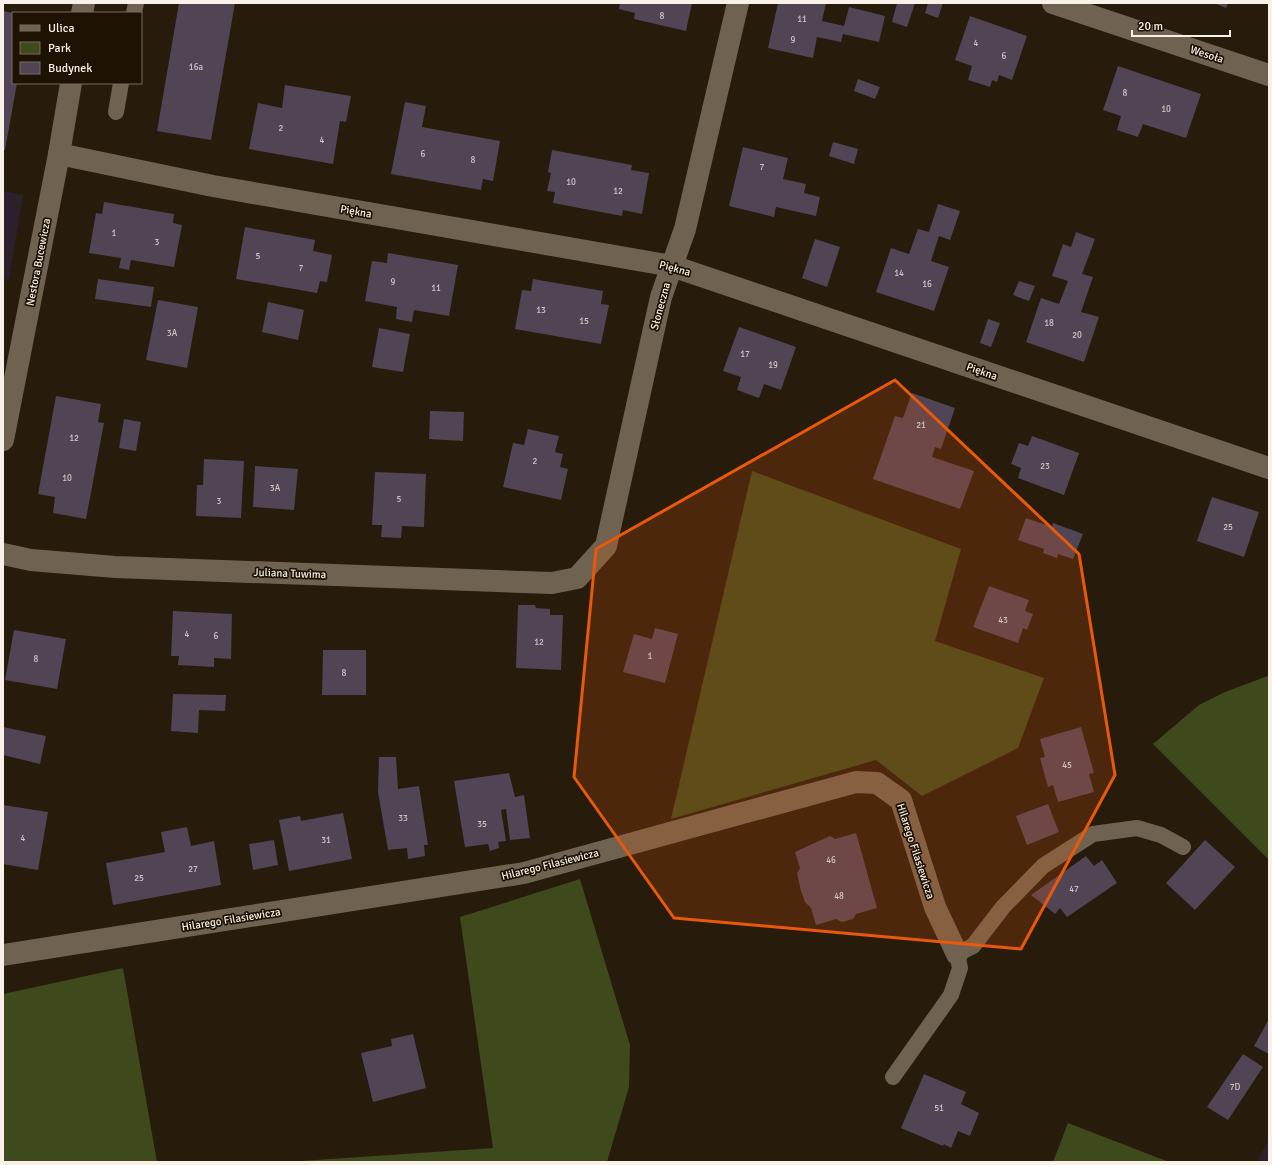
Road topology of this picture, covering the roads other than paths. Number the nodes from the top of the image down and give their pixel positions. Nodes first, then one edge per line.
1 (738, 3) edge
2 (1053, 3) edge
3 (1269, 75) edge
4 (71, 84) edge
5 (121, 84) edge
6 (116, 112) dead end
7 (59, 154) junction
8 (672, 266) junction
9 (3, 440) edge
10 (1269, 468) edge
11 (3, 554) edge
12 (577, 578) joint
13 (1183, 847) dead end
14 (957, 954) junction
15 (3, 955) edge
16 (893, 1077) dead end

1 - 8 street, Słoneczna
2 - 3 street, Wesoła
4 - 7 street, Nestora Bucewicza
5 - 6 lane
7 - 8 street, Piękna
7 - 9 street, Nestora Bucewicza
8 - 10 street, Piękna
8 - 12 street, Słoneczna
11 - 12 street, Juliana Tuwima
13 - 14 lane
14 - 15 street, Hilarego Filasiewicza
14 - 16 lane

